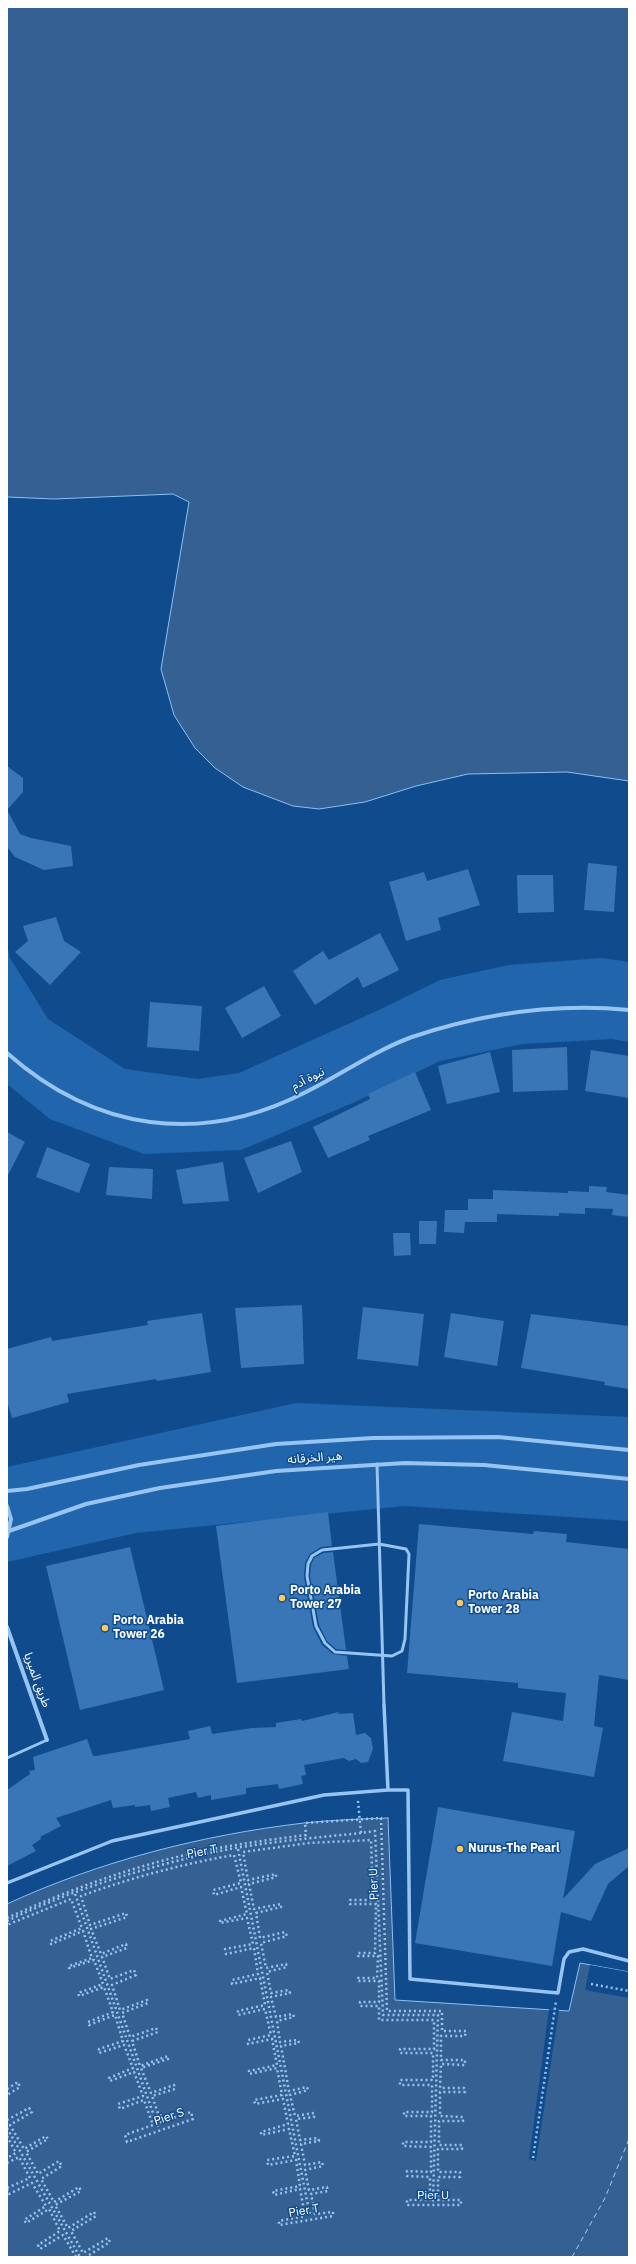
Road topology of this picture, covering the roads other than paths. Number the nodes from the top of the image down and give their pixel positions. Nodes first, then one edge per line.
1 (629, 1010) edge
2 (7, 1054) edge
3 (629, 1450) edge
4 (377, 1464) junction
5 (629, 1479) edge
6 (7, 1491) edge
7 (7, 1506) edge
8 (9, 1531) junction
9 (7, 1537) edge
10 (379, 1544) junction
11 (7, 1627) edge
12 (382, 1656) junction
13 (384, 1705) joint
14 (47, 1740) joint
15 (7, 1758) edge
16 (388, 1790) junction
17 (7, 1883) edge
18 (629, 1961) edge

1 - 2 street, نيوة آدم
3 - 6 street, هير الخرقانه
4 - 5 street, هير الخرقانه
4 - 8 street, هير الخرقانه
4 - 10 lane
7 - 8 street
8 - 9 street
10 - 12 lane
10 - 12 lane
10 - 12 lane
11 - 14 street, طريق الميريا
12 - 13 lane
13 - 16 street
14 - 15 lane
16 - 17 street
16 - 18 street

